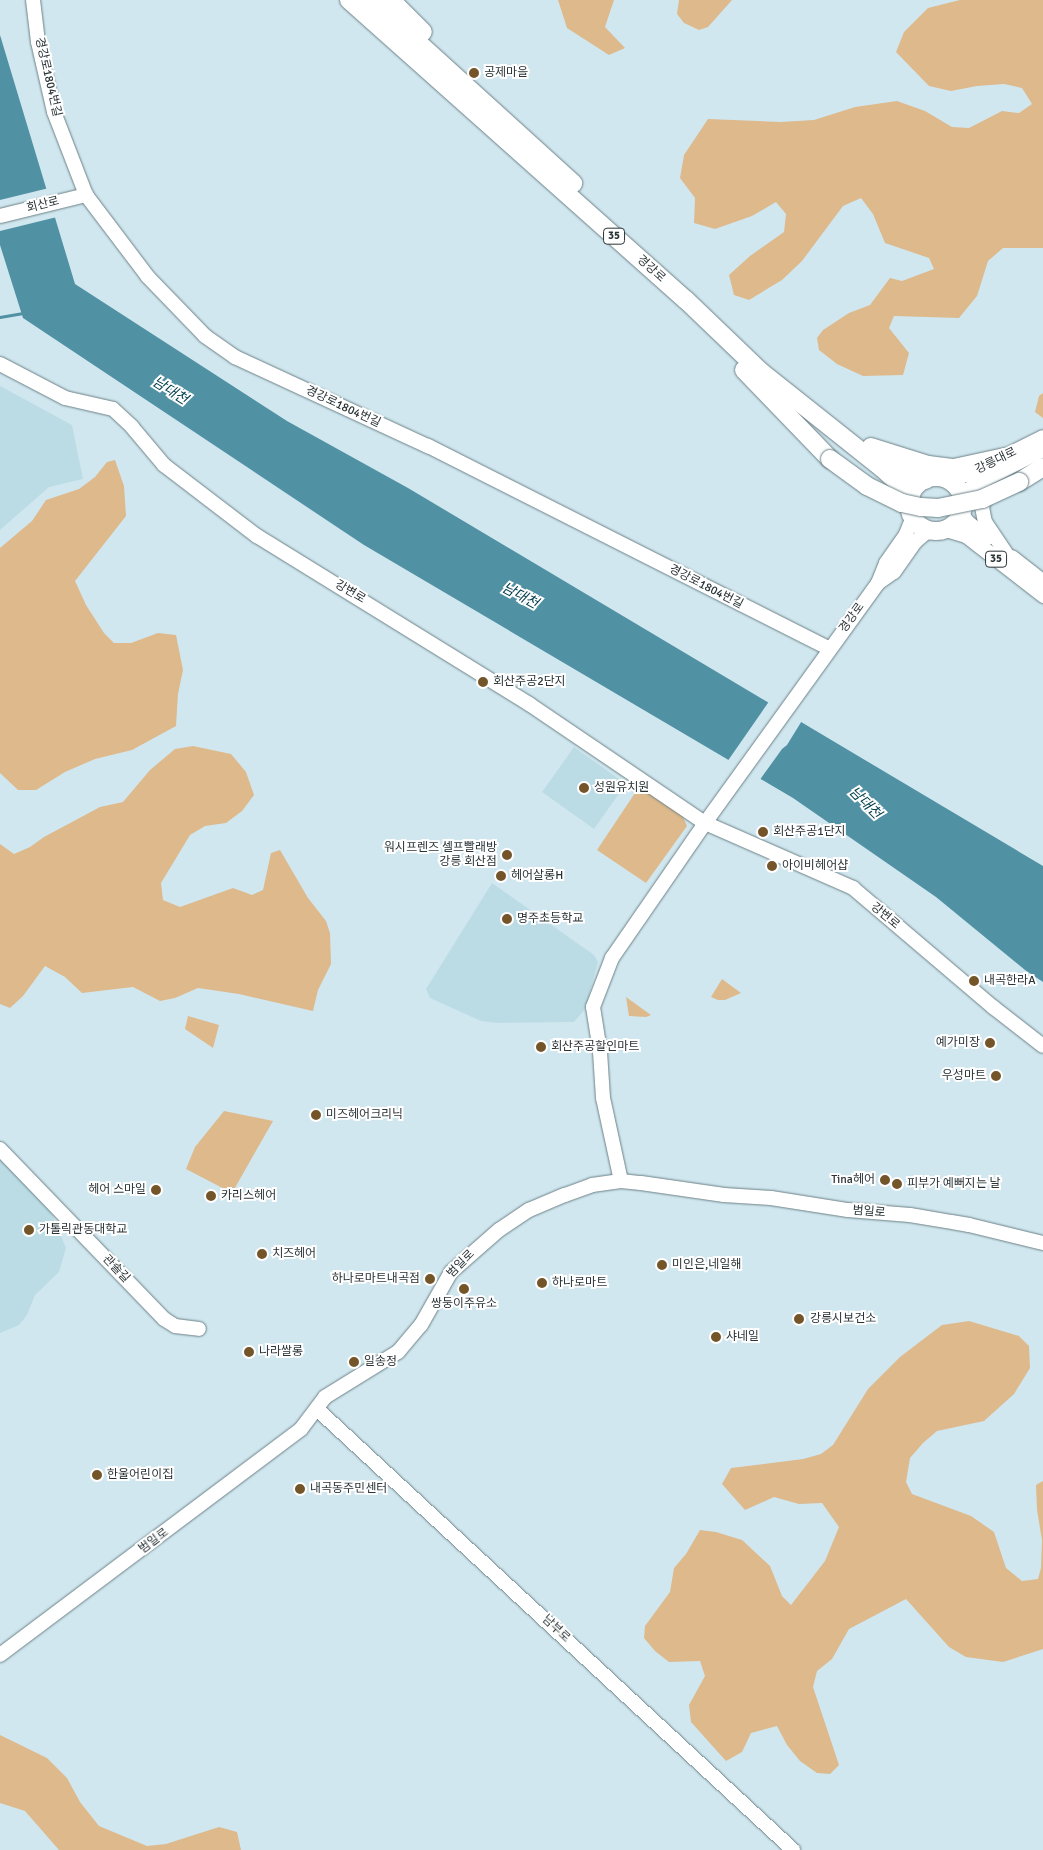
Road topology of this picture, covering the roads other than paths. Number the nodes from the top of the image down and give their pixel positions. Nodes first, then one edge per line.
1 (33, 0) edge
2 (349, 0) edge
3 (371, 0) edge
4 (391, 0) edge
5 (566, 176) junction
6 (80, 196) junction
7 (0, 216) edge
8 (686, 300) junction
9 (0, 364) edge
10 (1043, 437) edge
11 (871, 447) junction
12 (1043, 450) edge
13 (1002, 465) junction
14 (1043, 467) edge
15 (926, 480) junction
16 (949, 481) junction
17 (911, 495) junction
18 (961, 505) junction
19 (913, 517) junction
20 (938, 530) junction
21 (1006, 553) junction
22 (1043, 582) edge
23 (878, 583) junction
24 (1043, 595) edge
25 (828, 652) junction
26 (705, 822) junction
27 (1043, 1046) edge
28 (0, 1149) edge
29 (621, 1181) junction
30 (1043, 1243) edge
31 (199, 1329) dead end
32 (317, 1409) junction
33 (0, 1655) edge
34 (793, 1850) edge

1 - 6 street, 경강로1804번길
2 - 8 highway, 경강로 / 35
3 - 5 highway, 경강로
4 - 5 highway
5 - 11 highway, 경강로
6 - 7 street, 회산로
6 - 25 street, 경강로1804번길
8 - 14 highway, bridge
8 - 17 highway, 경강로 / 35
9 - 26 street, 강변로
10 - 13 street, 강릉대로
11 - 13 highway
11 - 15 highway, 경강로
12 - 13 street, 강릉대로
13 - 16 street, 강릉대로
13 - 18 street, 강릉대로
13 - 21 street
15 - 16 highway
15 - 17 highway
16 - 18 highway, 35
17 - 19 highway
18 - 20 highway
18 - 21 main road, 35
19 - 20 highway, 35
19 - 23 street, 경강로
20 - 23 street, 경강로
20 - 24 main road, 35
21 - 22 main road, 35
23 - 25 street, 경강로
25 - 26 street
26 - 27 street, 강변로
26 - 29 street
28 - 31 street, 관솔길
29 - 30 street, 범일로
29 - 32 street, 범일로
32 - 33 street, 범일로
32 - 34 street, 남부로

